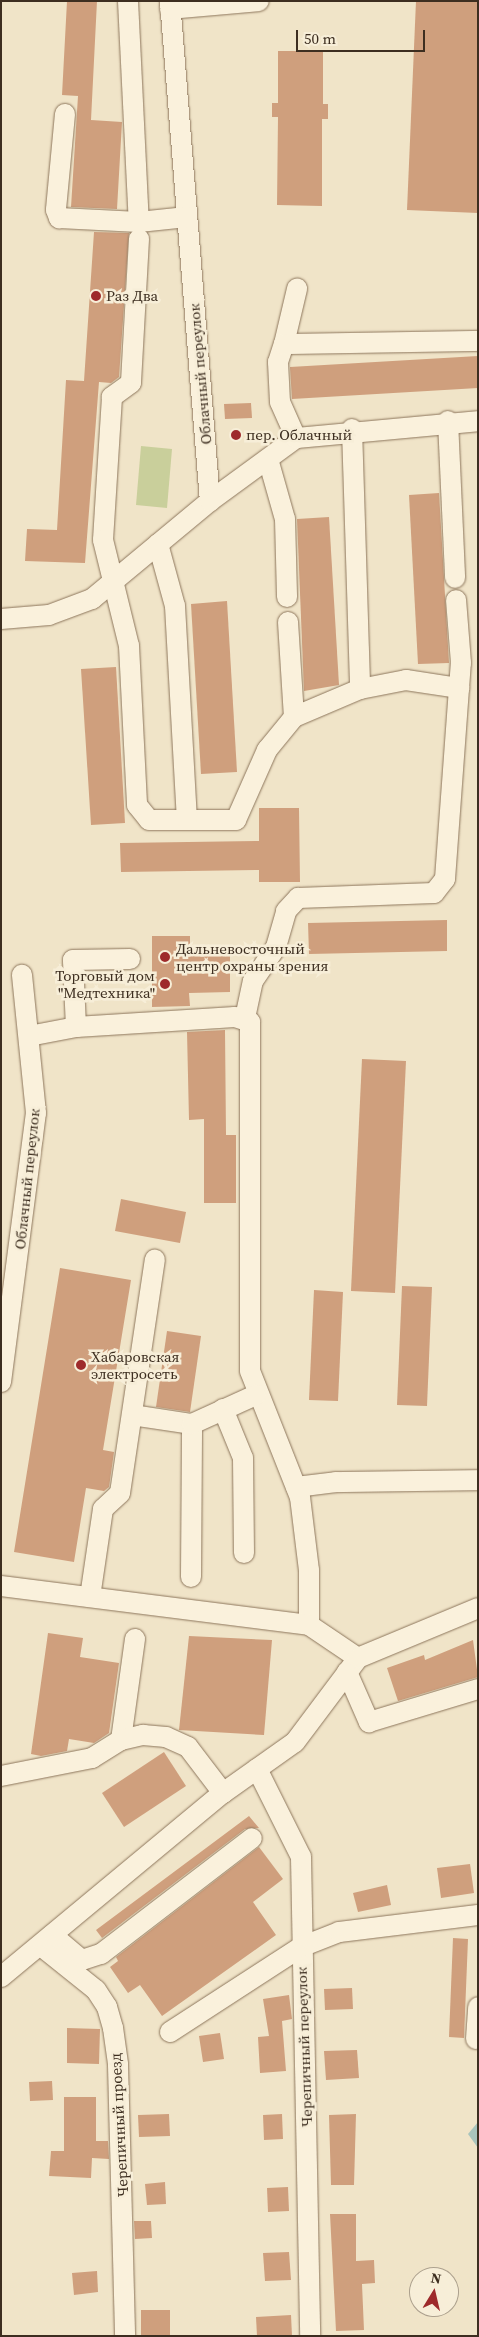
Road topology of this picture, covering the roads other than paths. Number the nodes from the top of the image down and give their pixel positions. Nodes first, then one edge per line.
1 (128, 1) edge
2 (259, 1) edge
3 (170, 5) edge
4 (65, 114) dead end
5 (187, 217) junction
6 (139, 231) junction
7 (297, 289) dead end
8 (478, 341) edge
9 (284, 344) junction
10 (448, 421) junction
11 (478, 421) edge
12 (352, 429) junction
13 (296, 438) junction
14 (268, 458) junction
15 (210, 501) junction
16 (158, 544) junction
17 (455, 578) dead end
18 (111, 583) junction
19 (287, 597) dead end
20 (456, 600) dead end
21 (1, 619) edge
22 (288, 622) dead end
23 (459, 688) junction
24 (360, 689) junction
25 (294, 717) junction
26 (187, 820) junction
27 (130, 959) dead end
28 (22, 975) dead end
29 (245, 1018) junction
30 (76, 1027) junction
31 (29, 1036) junction
32 (155, 1260) dead end
33 (1, 1382) edge
34 (256, 1395) junction
35 (223, 1408) junction
36 (132, 1415) junction
37 (192, 1424) junction
38 (478, 1480) edge
39 (296, 1487) junction
40 (244, 1553) dead end
41 (192, 1576) dead end
42 (1, 1586) edge
43 (90, 1597) junction
44 (478, 1608) edge
45 (308, 1624) junction
46 (134, 1639) dead end
47 (353, 1665) junction
48 (478, 1689) edge
49 (121, 1740) junction
50 (257, 1770) junction
51 (1, 1776) edge
52 (222, 1793) junction
53 (252, 1838) dead end
54 (478, 1916) edge
55 (46, 1941) junction
56 (301, 1947) junction
57 (82, 1960) junction
58 (1, 1978) edge
59 (110, 1995) dead end
60 (478, 2007) edge
61 (170, 2032) dead end
62 (476, 2039) dead end
63 (125, 2336) edge
64 (310, 2336) edge

1 - 6 street
2 - 3 street
3 - 5 street, Облачный переулок
4 - 6 street
5 - 6 street
5 - 15 street, Облачный переулок
6 - 18 street
7 - 9 street
8 - 9 street
9 - 13 street
10 - 11 street
10 - 12 street
10 - 17 street
12 - 13 street
12 - 24 street
13 - 14 street
14 - 15 street
14 - 19 street
15 - 16 street
16 - 18 street
16 - 26 street
18 - 21 street
18 - 26 street
20 - 23 street
22 - 25 street
23 - 24 street
23 - 29 street
24 - 25 street
25 - 26 street
27 - 30 street
28 - 31 street, Облачный переулок
29 - 30 street
29 - 34 street
30 - 31 street
31 - 33 street, Облачный переулок
32 - 36 street
34 - 35 street
34 - 39 street
35 - 37 street
35 - 40 street
36 - 37 street
36 - 43 street
37 - 41 street
38 - 39 street
39 - 45 street
42 - 43 street
43 - 45 street
44 - 47 street
45 - 47 street
46 - 49 street
47 - 48 street
47 - 50 street
49 - 51 street
49 - 52 street
50 - 52 street
50 - 56 street, Черепичный переулок
52 - 55 street
53 - 57 street
54 - 56 street
55 - 57 street
55 - 58 street
55 - 63 street, Черепичный проезд
56 - 61 street
56 - 64 street, Черепичный переулок
57 - 59 street
60 - 62 street

